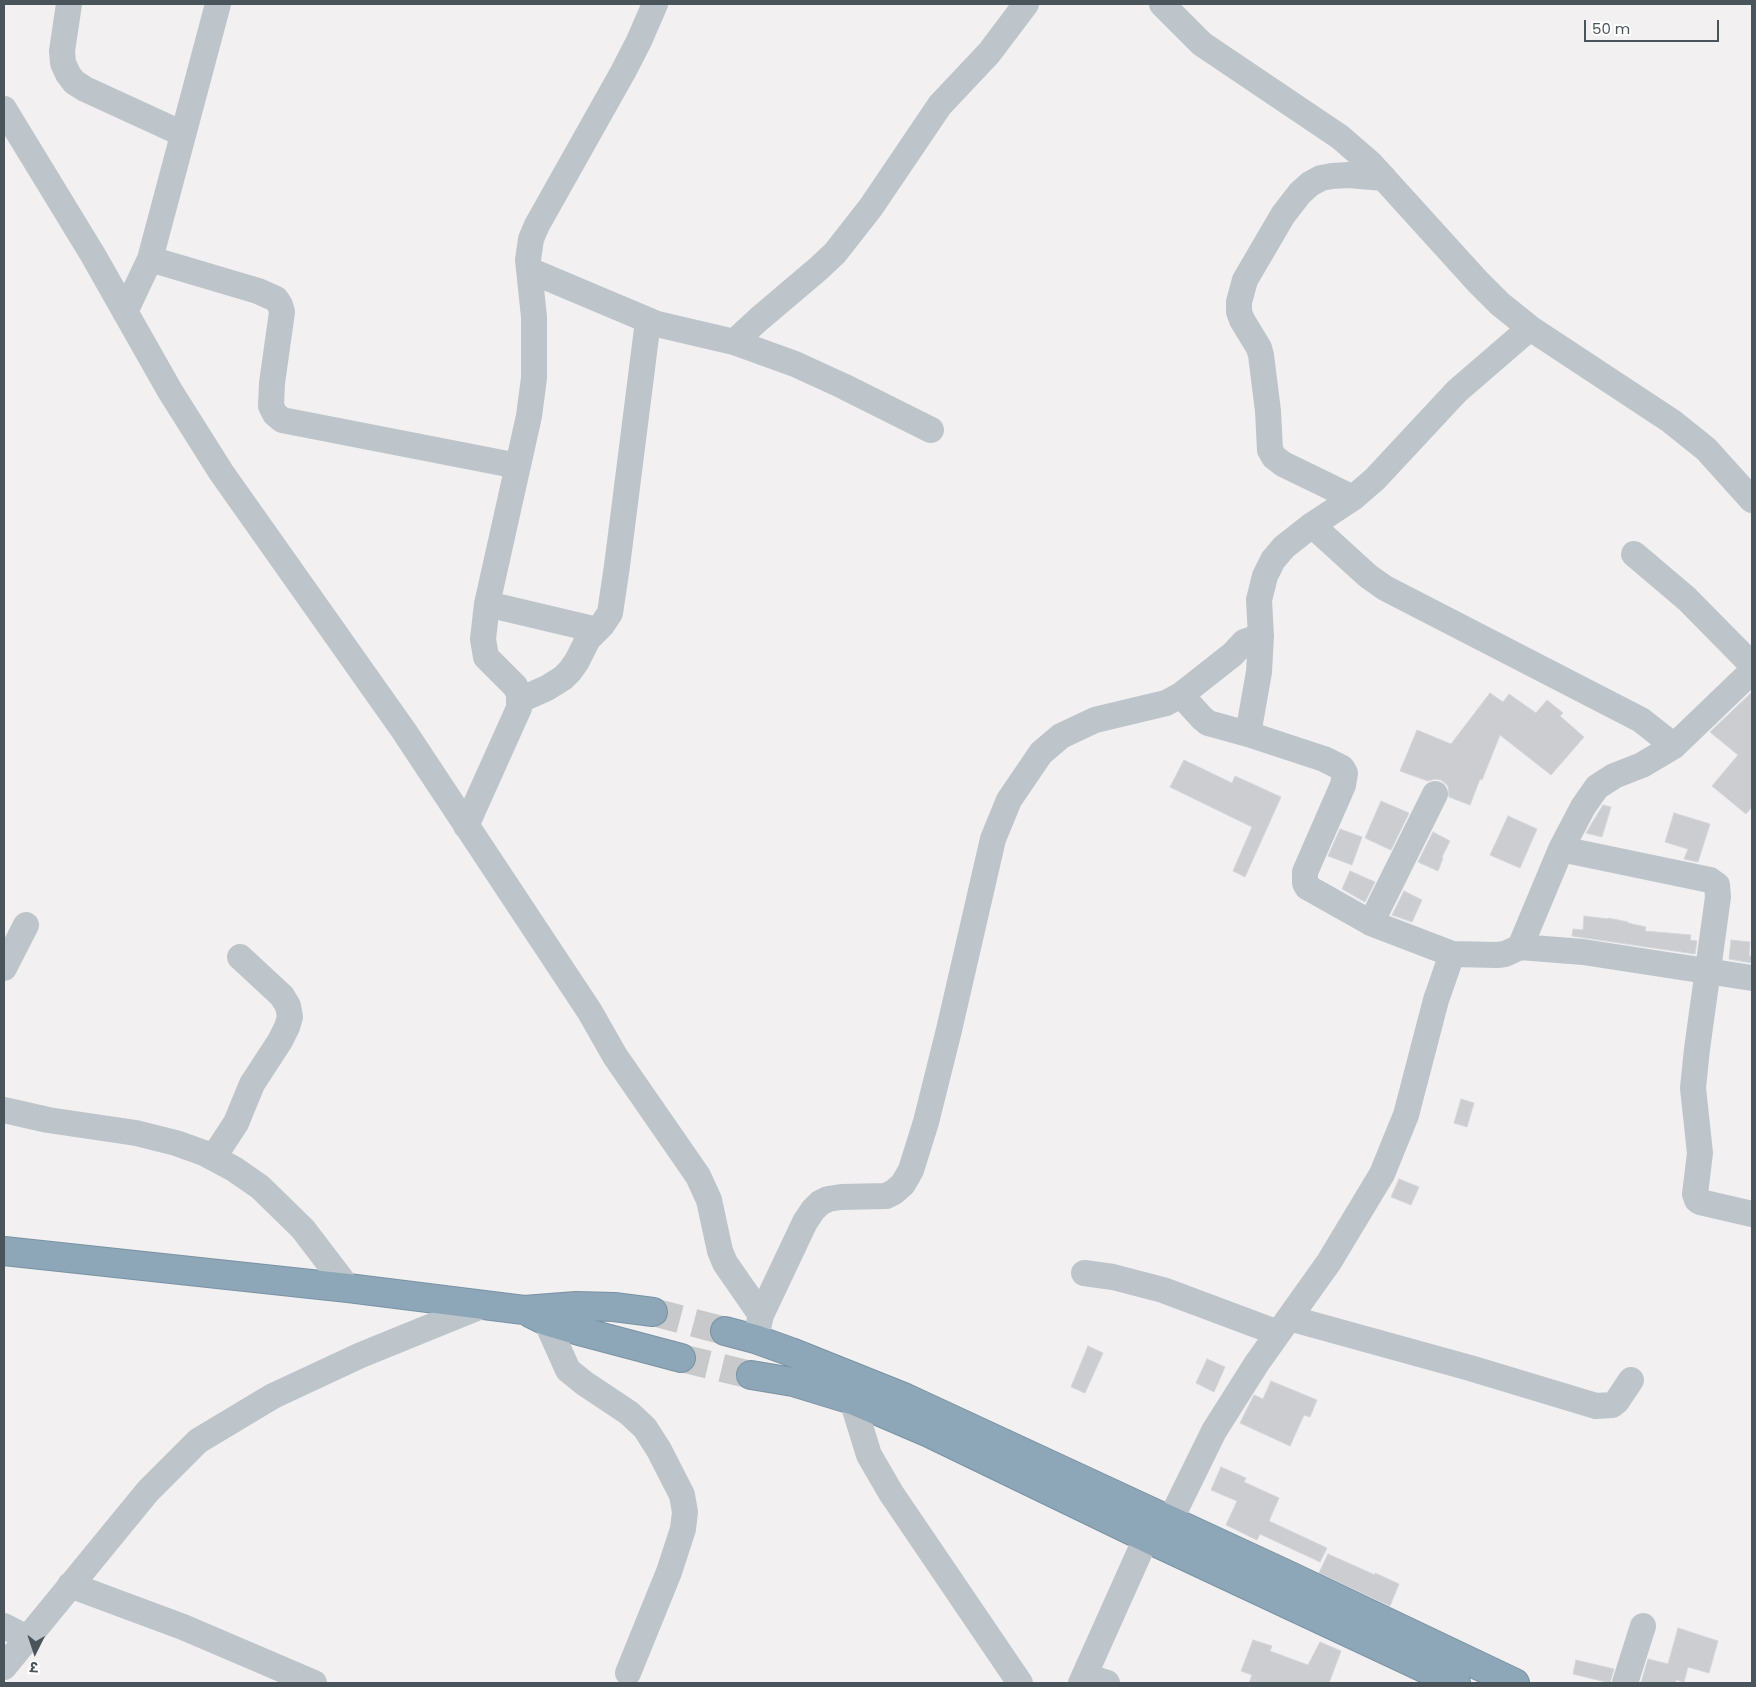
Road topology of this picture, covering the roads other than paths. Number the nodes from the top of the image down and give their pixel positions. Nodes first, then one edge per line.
1 (69, 4) edge
2 (218, 4) edge
3 (655, 4) edge
4 (1026, 4) edge
5 (1162, 4) edge
6 (4, 109) edge
7 (184, 134) junction
8 (1384, 178) junction
9 (150, 259) junction
10 (529, 270) junction
11 (125, 312) junction
12 (648, 321) junction
13 (1530, 328) junction
14 (734, 342) junction
15 (931, 430) dead end
16 (518, 466) junction
17 (1353, 498) junction
18 (1752, 500) edge
19 (1312, 525) junction
20 (1634, 554) dead end
21 (487, 604) junction
22 (597, 630) junction
23 (1261, 636) junction
24 (1752, 665) edge
25 (1752, 671) edge
26 (1181, 695) junction
27 (520, 700) junction
28 (1248, 734) junction
29 (1674, 746) junction
30 (1435, 794) dead end
31 (466, 826) junction
32 (1561, 849) junction
33 (1371, 923) junction
34 (26, 925) dead end
35 (1520, 947) junction
36 (1452, 954) junction
37 (240, 957) dead end
38 (4, 968) edge
39 (1708, 971) junction
40 (1752, 978) edge
41 (4, 1110) edge
42 (213, 1158) junction
43 (1752, 1214) edge
44 (4, 1251) edge
45 (1084, 1272) dead end
46 (348, 1288) junction
47 (484, 1305) junction
48 (653, 1312) tunnel mouth
49 (538, 1313) junction
50 (1284, 1326) junction
51 (758, 1327) junction
52 (724, 1331) tunnel mouth
53 (681, 1358) tunnel mouth
54 (751, 1375) tunnel mouth
55 (1630, 1380) dead end
56 (852, 1400) junction
57 (1158, 1534) junction
58 (70, 1585) junction
59 (4, 1626) edge
60 (1643, 1626) dead end
61 (27, 1638) junction
62 (4, 1668) edge
63 (628, 1673) dead end
64 (1091, 1681) edge
65 (314, 1683) edge
66 (1020, 1683) edge
67 (1456, 1683) edge
68 (1515, 1683) edge
69 (1625, 1683) edge

1 - 7 street
2 - 7 street
3 - 10 street
4 - 14 street
5 - 8 street
6 - 11 street
7 - 9 street
8 - 13 street
8 - 17 street
9 - 11 street
9 - 16 street
10 - 12 street
10 - 16 street
11 - 31 street
12 - 14 street
12 - 22 street
13 - 17 street
13 - 18 street
14 - 15 street
16 - 21 street
17 - 19 street
19 - 23 street
19 - 29 street
20 - 24 street
21 - 22 street
21 - 27 street
22 - 27 street
23 - 26 street
23 - 28 street
25 - 29 street
26 - 28 street
26 - 51 street
27 - 31 street
28 - 33 street
29 - 32 street
30 - 33 street
31 - 51 street
32 - 35 street
32 - 39 street
33 - 36 street
34 - 38 street
35 - 36 street
35 - 39 street
36 - 50 street
37 - 42 street
39 - 40 street
39 - 43 street
41 - 42 street
42 - 46 street
44 - 46 highway
45 - 50 street
46 - 47 highway
47 - 49 highway
47 - 58 street
48 - 49 highway
49 - 53 highway
49 - 63 street
50 - 55 street
50 - 57 street
51 - 52 highway
51 - 57 highway
54 - 56 highway
56 - 57 highway
56 - 66 street
57 - 64 street
57 - 67 highway
57 - 68 highway
58 - 61 street
58 - 65 street
59 - 61 street
60 - 69 street
61 - 62 street

